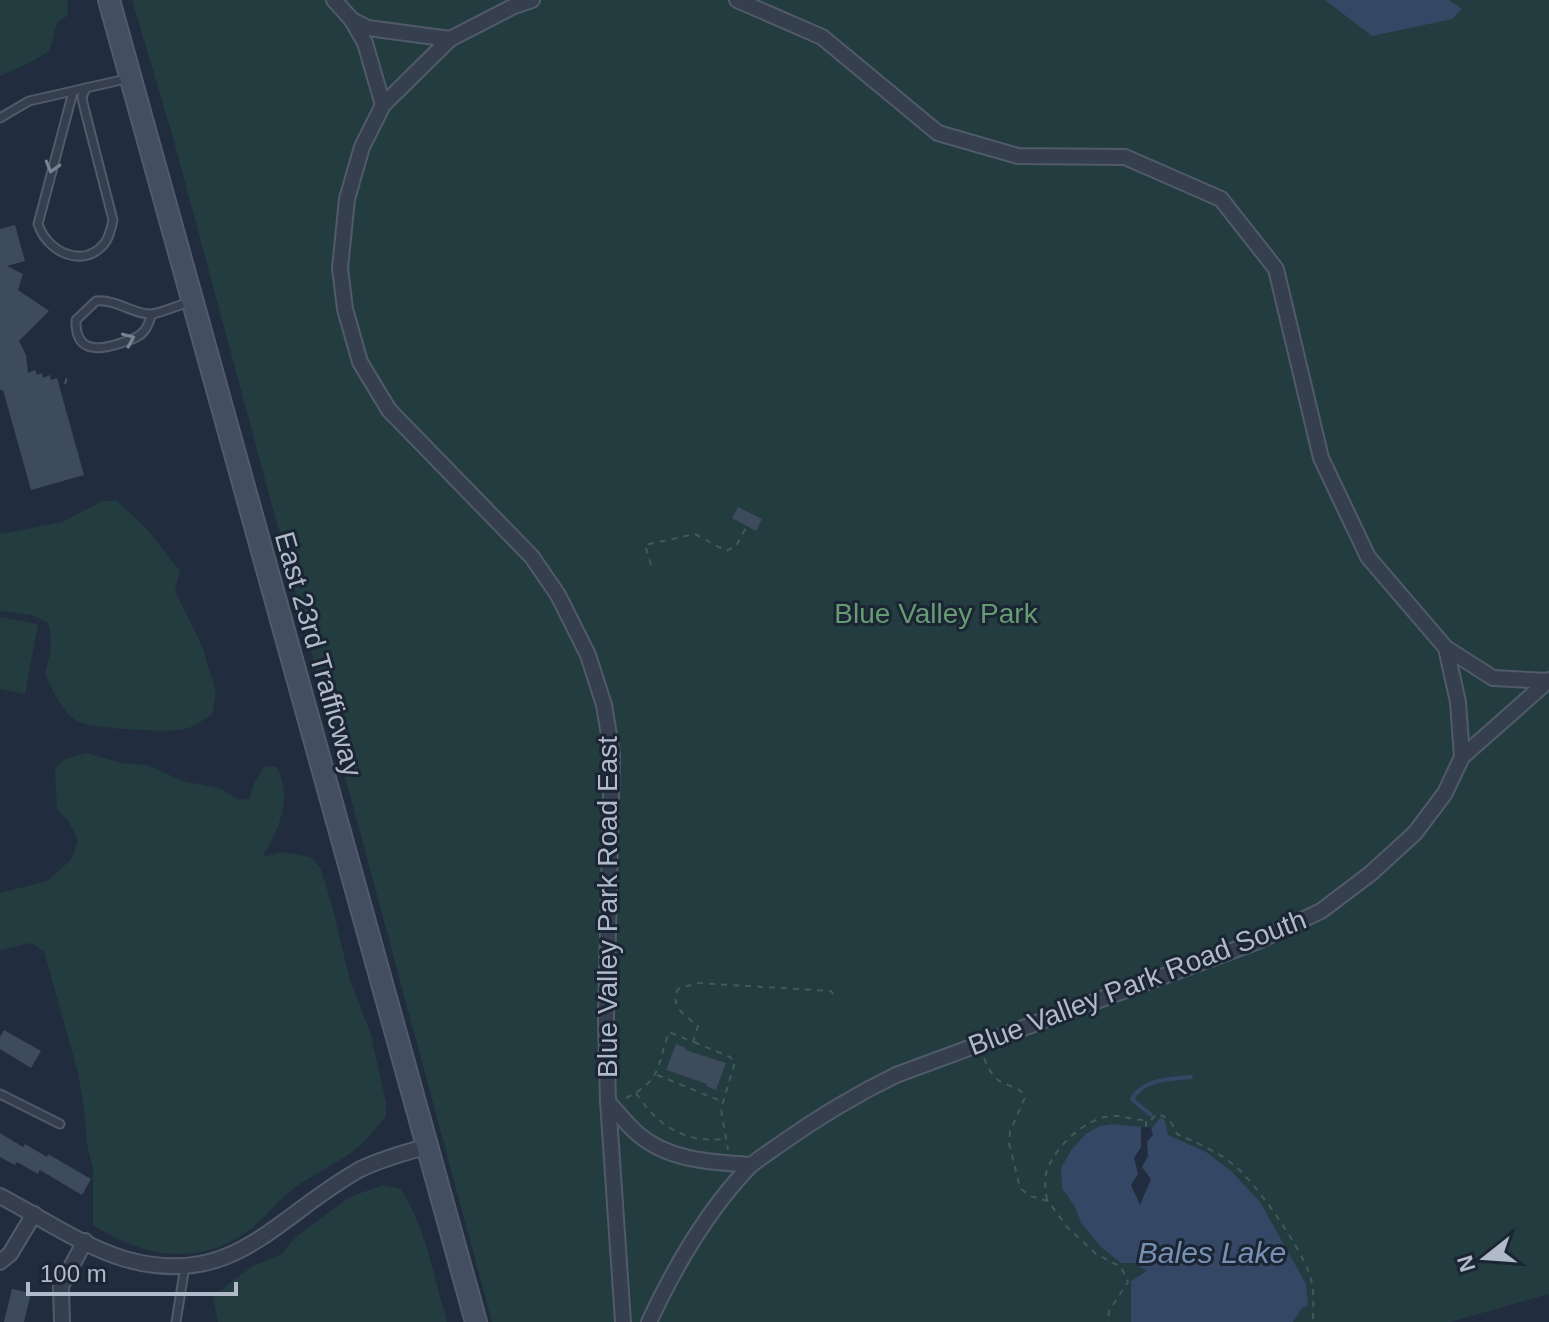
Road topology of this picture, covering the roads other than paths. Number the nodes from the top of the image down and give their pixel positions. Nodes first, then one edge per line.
1 (109, 0) edge
2 (334, 0) edge
3 (532, 0) edge
4 (737, 0) edge
5 (352, 20) junction
6 (450, 39) junction
7 (131, 78) junction
8 (86, 88) junction
9 (73, 92) junction
10 (383, 105) junction
11 (0, 118) edge
12 (191, 301) junction
13 (152, 314) junction
14 (1446, 648) junction
15 (1548, 681) edge
16 (1462, 757) junction
17 (0, 1094) edge
18 (611, 1105) junction
19 (60, 1124) dead end
20 (428, 1146) junction
21 (751, 1165) junction
22 (0, 1196) edge
23 (34, 1214) junction
24 (85, 1241) junction
25 (0, 1262) edge
26 (185, 1266) junction
27 (62, 1322) edge
28 (176, 1322) edge
29 (476, 1322) edge
30 (623, 1322) edge
31 (649, 1322) edge

1 - 7 main road, East 23rd Trafficway
2 - 5 street
3 - 6 street, Blue Valley Park Road East
4 - 14 street
5 - 6 street
5 - 10 street
6 - 10 street, Blue Valley Park Road East
7 - 8 lane
7 - 12 main road, East 23rd Trafficway
8 - 9 lane
9 -> 8 lane
9 - 11 lane
10 - 18 street, Blue Valley Park Road East
12 - 13 lane
12 - 20 main road, East 23rd Trafficway
13 -> 13 lane
14 - 15 street
14 - 16 street
15 - 16 street, Blue Valley Park Road South
16 - 21 street, Blue Valley Park Road South
17 - 19 lane
18 - 21 street
18 - 30 street, Blue Valley Park Road East
20 - 26 street
20 - 29 main road, East 23rd Trafficway
21 - 31 street, Blue Valley Park Road South
22 - 23 street
23 - 24 street
23 - 25 street
24 - 26 street
24 - 27 street
26 - 28 lane

